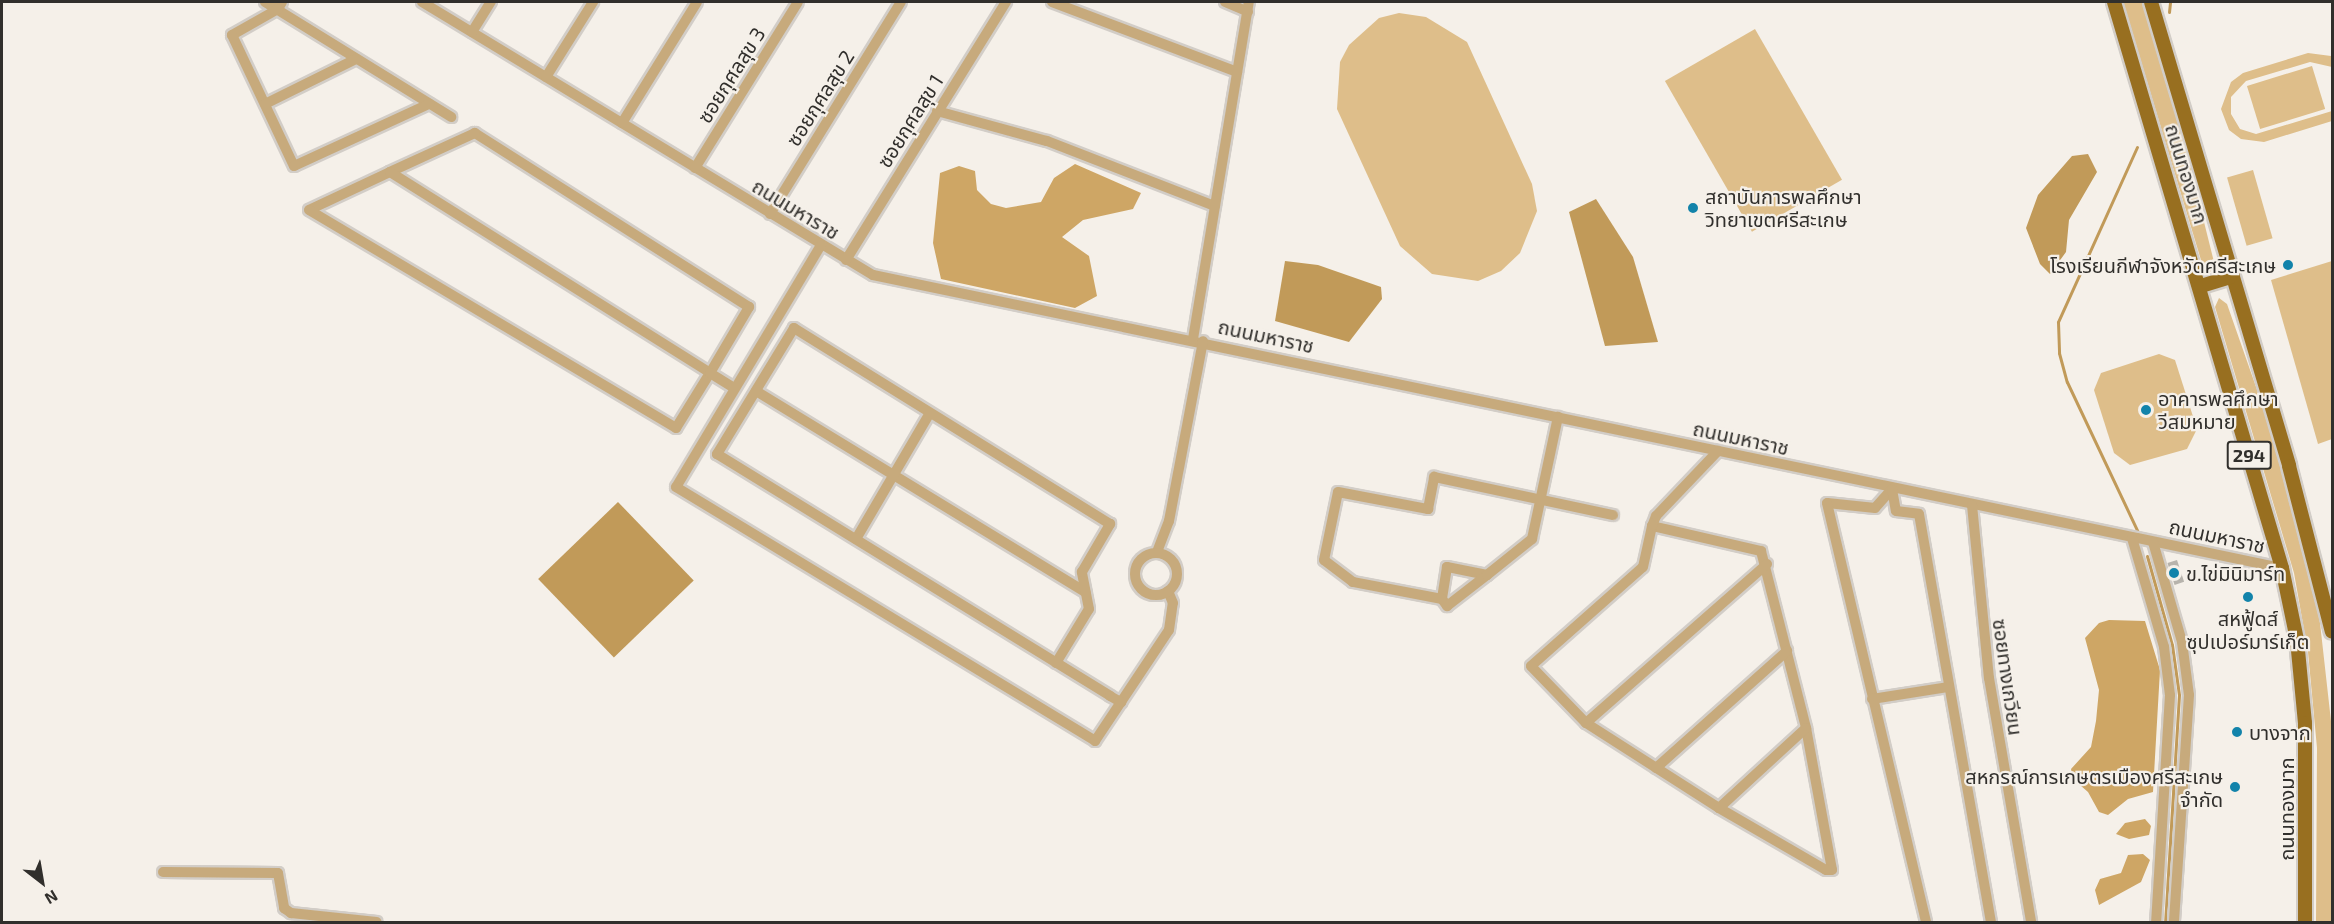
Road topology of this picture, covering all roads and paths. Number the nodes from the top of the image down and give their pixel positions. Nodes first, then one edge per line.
1 (265, 2) edge
2 (422, 2) edge
3 (491, 2) edge
4 (593, 2) edge
5 (697, 2) edge
6 (798, 2) edge
7 (901, 2) edge
8 (1006, 2) edge
9 (1052, 2) edge
10 (1225, 2) edge
11 (2114, 2) edge
12 (2151, 2) edge
13 (280, 5) edge
14 (1248, 7) edge
15 (472, 32) junction
16 (356, 59) junction
17 (1237, 72) junction
18 (546, 77) junction
19 (265, 104) junction
20 (429, 104) junction
21 (937, 111) junction
22 (452, 117) dead end
23 (622, 123) junction
24 (695, 168) junction
25 (390, 172) junction
26 (1215, 206) junction
27 (770, 214) junction
28 (820, 245) junction
29 (846, 260) junction
30 (2230, 277) junction
31 (2200, 286) junction
32 (1198, 340) junction
33 (710, 373) junction
34 (735, 388) junction
35 (756, 391) junction
36 (930, 413) junction
37 (1557, 417) junction
38 (1718, 451) junction
39 (894, 475) junction
40 (1892, 489) junction
41 (1540, 500) junction
42 (1972, 506) junction
43 (1613, 515) dead end
44 (1652, 526) junction
45 (2132, 538) junction
46 (856, 539) junction
47 (2153, 542) junction
48 (1157, 552) junction
49 (1767, 564) junction
50 (2282, 568) junction
51 (1487, 575) junction
52 (1168, 591) junction
53 (1085, 592) junction
54 (1442, 599) junction
55 (2332, 632) edge
56 (1787, 651) junction
57 (1056, 663) junction
58 (1949, 687) junction
59 (1872, 699) junction
60 (1121, 702) junction
61 (1586, 723) junction
62 (1806, 728) junction
63 (1656, 768) junction
64 (1719, 808) junction
65 (163, 872) dead end
66 (377, 922) edge
67 (1926, 922) edge
68 (1991, 922) edge
69 (2031, 922) edge
70 (2156, 922) edge
71 (2174, 922) edge
72 (2305, 922) edge

1 - 13 street
2 - 15 street, ถนนมหาราช
3 - 15 street
4 - 18 street
5 - 23 street
6 - 24 street, ซอยกุศลสุข 3
7 - 27 street, ซอยกุศลสุข 2
8 - 21 street, ซอยกุศลสุข 1
9 - 17 street
10 - 14 street
11 - 31 main road, ถนนทองมาก / 294
12 - 30 main road, ถนนทองมาก / 294
13 - 16 street
13 - 19 street
14 - 17 street, ถนนมหาราช
15 - 18 street, ถนนมหาราช
16 - 19 street
16 - 20 street
17 - 26 street, ถนนมหาราช
18 - 23 street, ถนนมหาราช
19 - 20 street
20 - 22 street
21 - 26 street
21 - 29 street, ซอยกุศลสุข 1
23 - 24 street, ถนนมหาราช
24 - 27 street, ถนนมหาราช
25 - 33 street
25 - 33 street
25 - 33 street
26 - 32 street, ถนนมหาราช
27 - 28 street, ถนนมหาราช
28 - 29 street, ถนนมหาราช
28 - 34 street
29 - 32 street, ถนนมหาราช
30 - 31 main road
30 - 55 main road, ถนนทองมาก / 294
31 - 50 main road, ถนนทองมาก / 294
32 - 37 street, ถนนมหาราช
32 - 48 street
33 - 34 street
34 - 60 street
35 - 36 street
35 - 39 street
35 - 46 street
36 - 39 street
36 - 53 street
37 - 38 street, ถนนมหาราช
37 - 41 street
38 - 40 street, ถนนมหาราช
38 - 44 street
39 - 46 street
39 - 53 street
40 - 42 street, ถนนมหาราช
40 - 58 street
40 - 59 street
41 - 43 street
41 - 51 street
41 - 54 street
42 - 45 street, ถนนมหาราช
42 - 69 street, ซอยทางเกวียน
44 - 49 street
44 - 61 street
45 - 47 street, ถนนมหาราช
45 - 70 street
46 - 57 street
47 - 50 street, ถนนมหาราช
47 - 71 street
48 - 52 street
48 - 52 street
49 - 56 street
49 - 61 street
50 - 72 main road, ถนนทองมาก / 294
51 - 54 street
51 - 54 street
52 - 60 street
53 - 57 street
56 - 62 street
56 - 63 street
57 - 60 street
58 - 59 street
58 - 68 street
59 - 67 street
61 - 63 street
62 - 64 street
62 - 64 street
63 - 64 street
65 - 66 street

